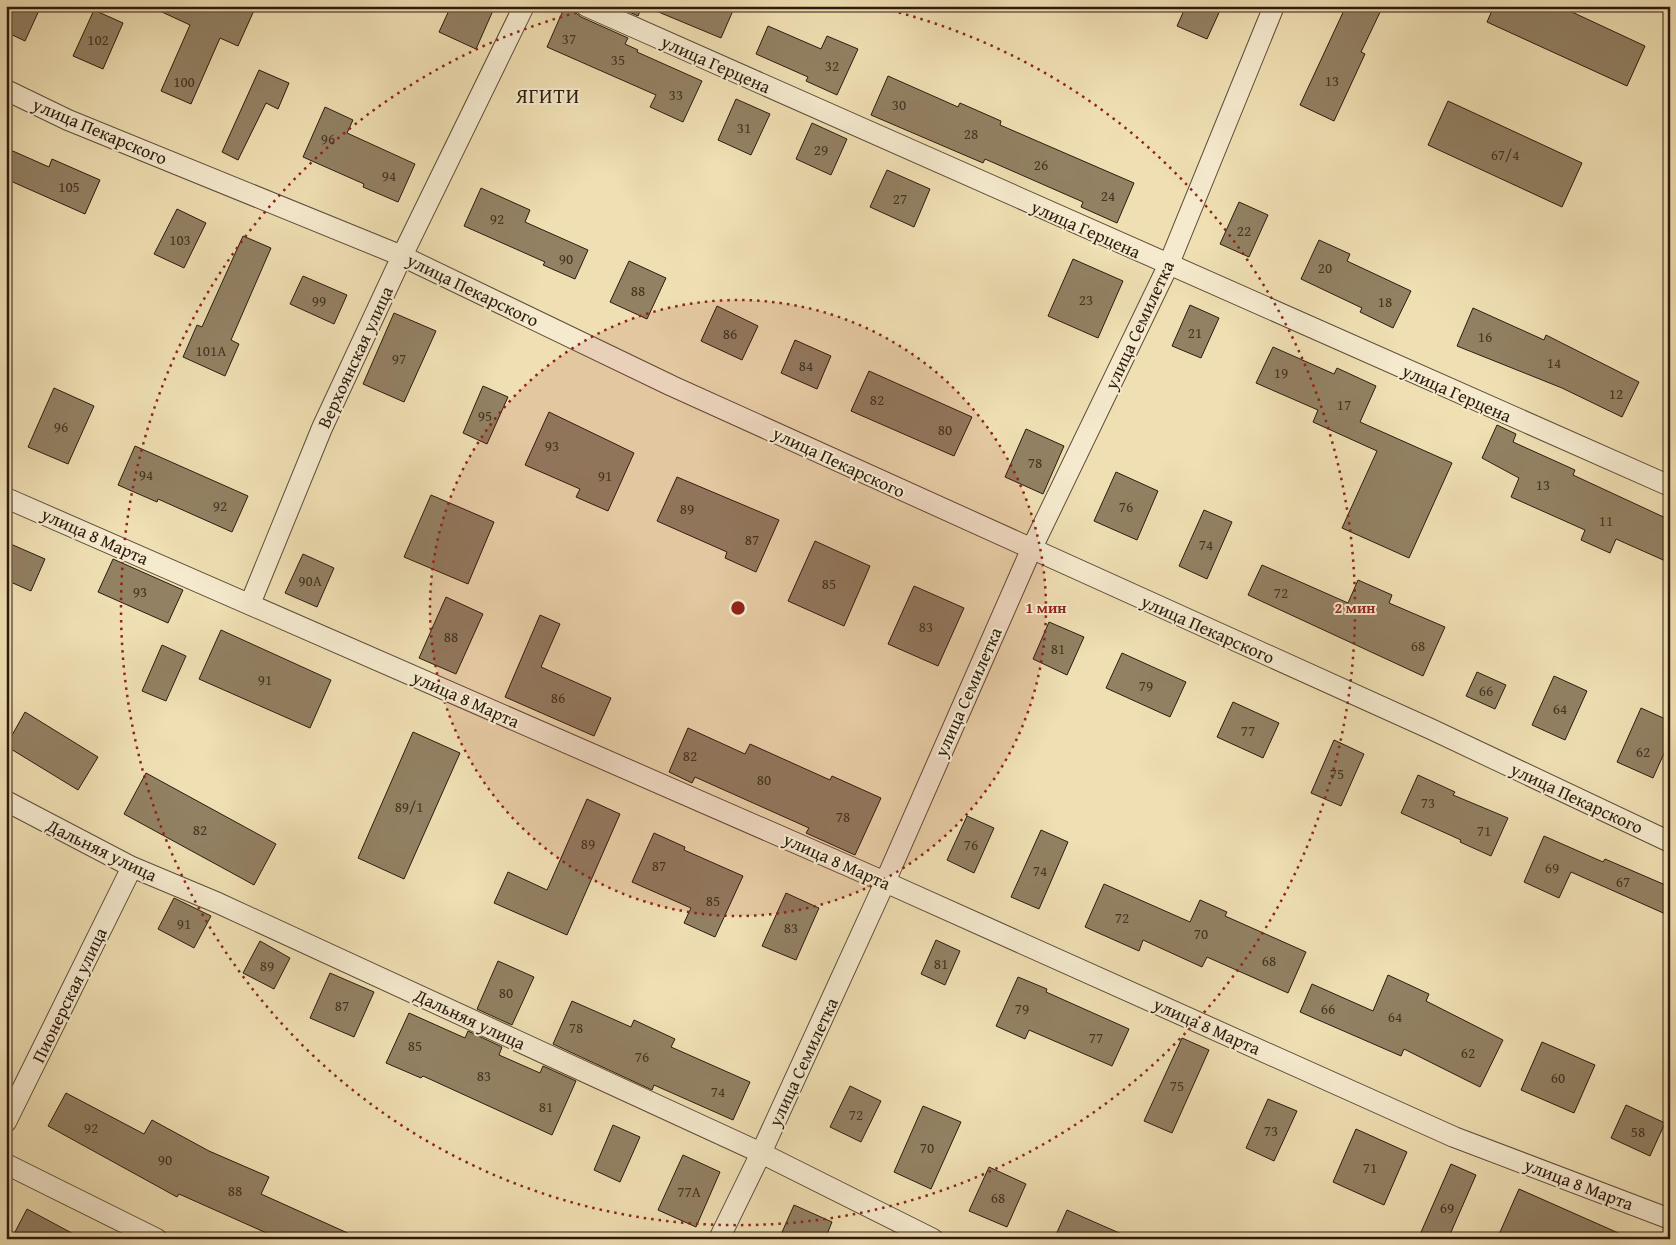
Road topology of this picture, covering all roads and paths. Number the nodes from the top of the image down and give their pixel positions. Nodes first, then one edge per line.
1 (524, 6) edge
2 (586, 6) edge
3 (1274, 6) edge
4 (6, 90) edge
5 (402, 256) junction
6 (1168, 266) junction
7 (1670, 486) edge
8 (6, 498) edge
9 (1031, 550) junction
10 (250, 604) junction
11 (6, 802) edge
12 (1670, 842) edge
13 (132, 867) junction
14 (885, 882) junction
15 (6, 1122) edge
16 (761, 1153) junction
17 (6, 1164) edge
18 (1670, 1219) edge
19 (157, 1239) edge
20 (718, 1239) edge
21 (933, 1239) edge

1 - 5 street, Верхоянская улица
2 - 6 street, улица Герцена
3 - 6 street, улица Семилетка
4 - 5 street, улица Пекарского
5 - 9 street, улица Пекарского
5 - 10 street, Верхоянская улица
6 - 7 street, улица Герцена
6 - 9 street, улица Семилетка
8 - 10 street, улица 8 Марта
9 - 12 street, улица Пекарского
9 - 14 street, улица Семилетка
10 - 14 street, улица 8 Марта
11 - 13 street, Дальняя улица
13 - 15 street, Пионерская улица
13 - 16 street, Дальняя улица
14 - 16 street, улица Семилетка
14 - 18 street, улица 8 Марта
16 - 20 street, улица Семилетка
16 - 21 street, Дальняя улица
17 - 19 street

